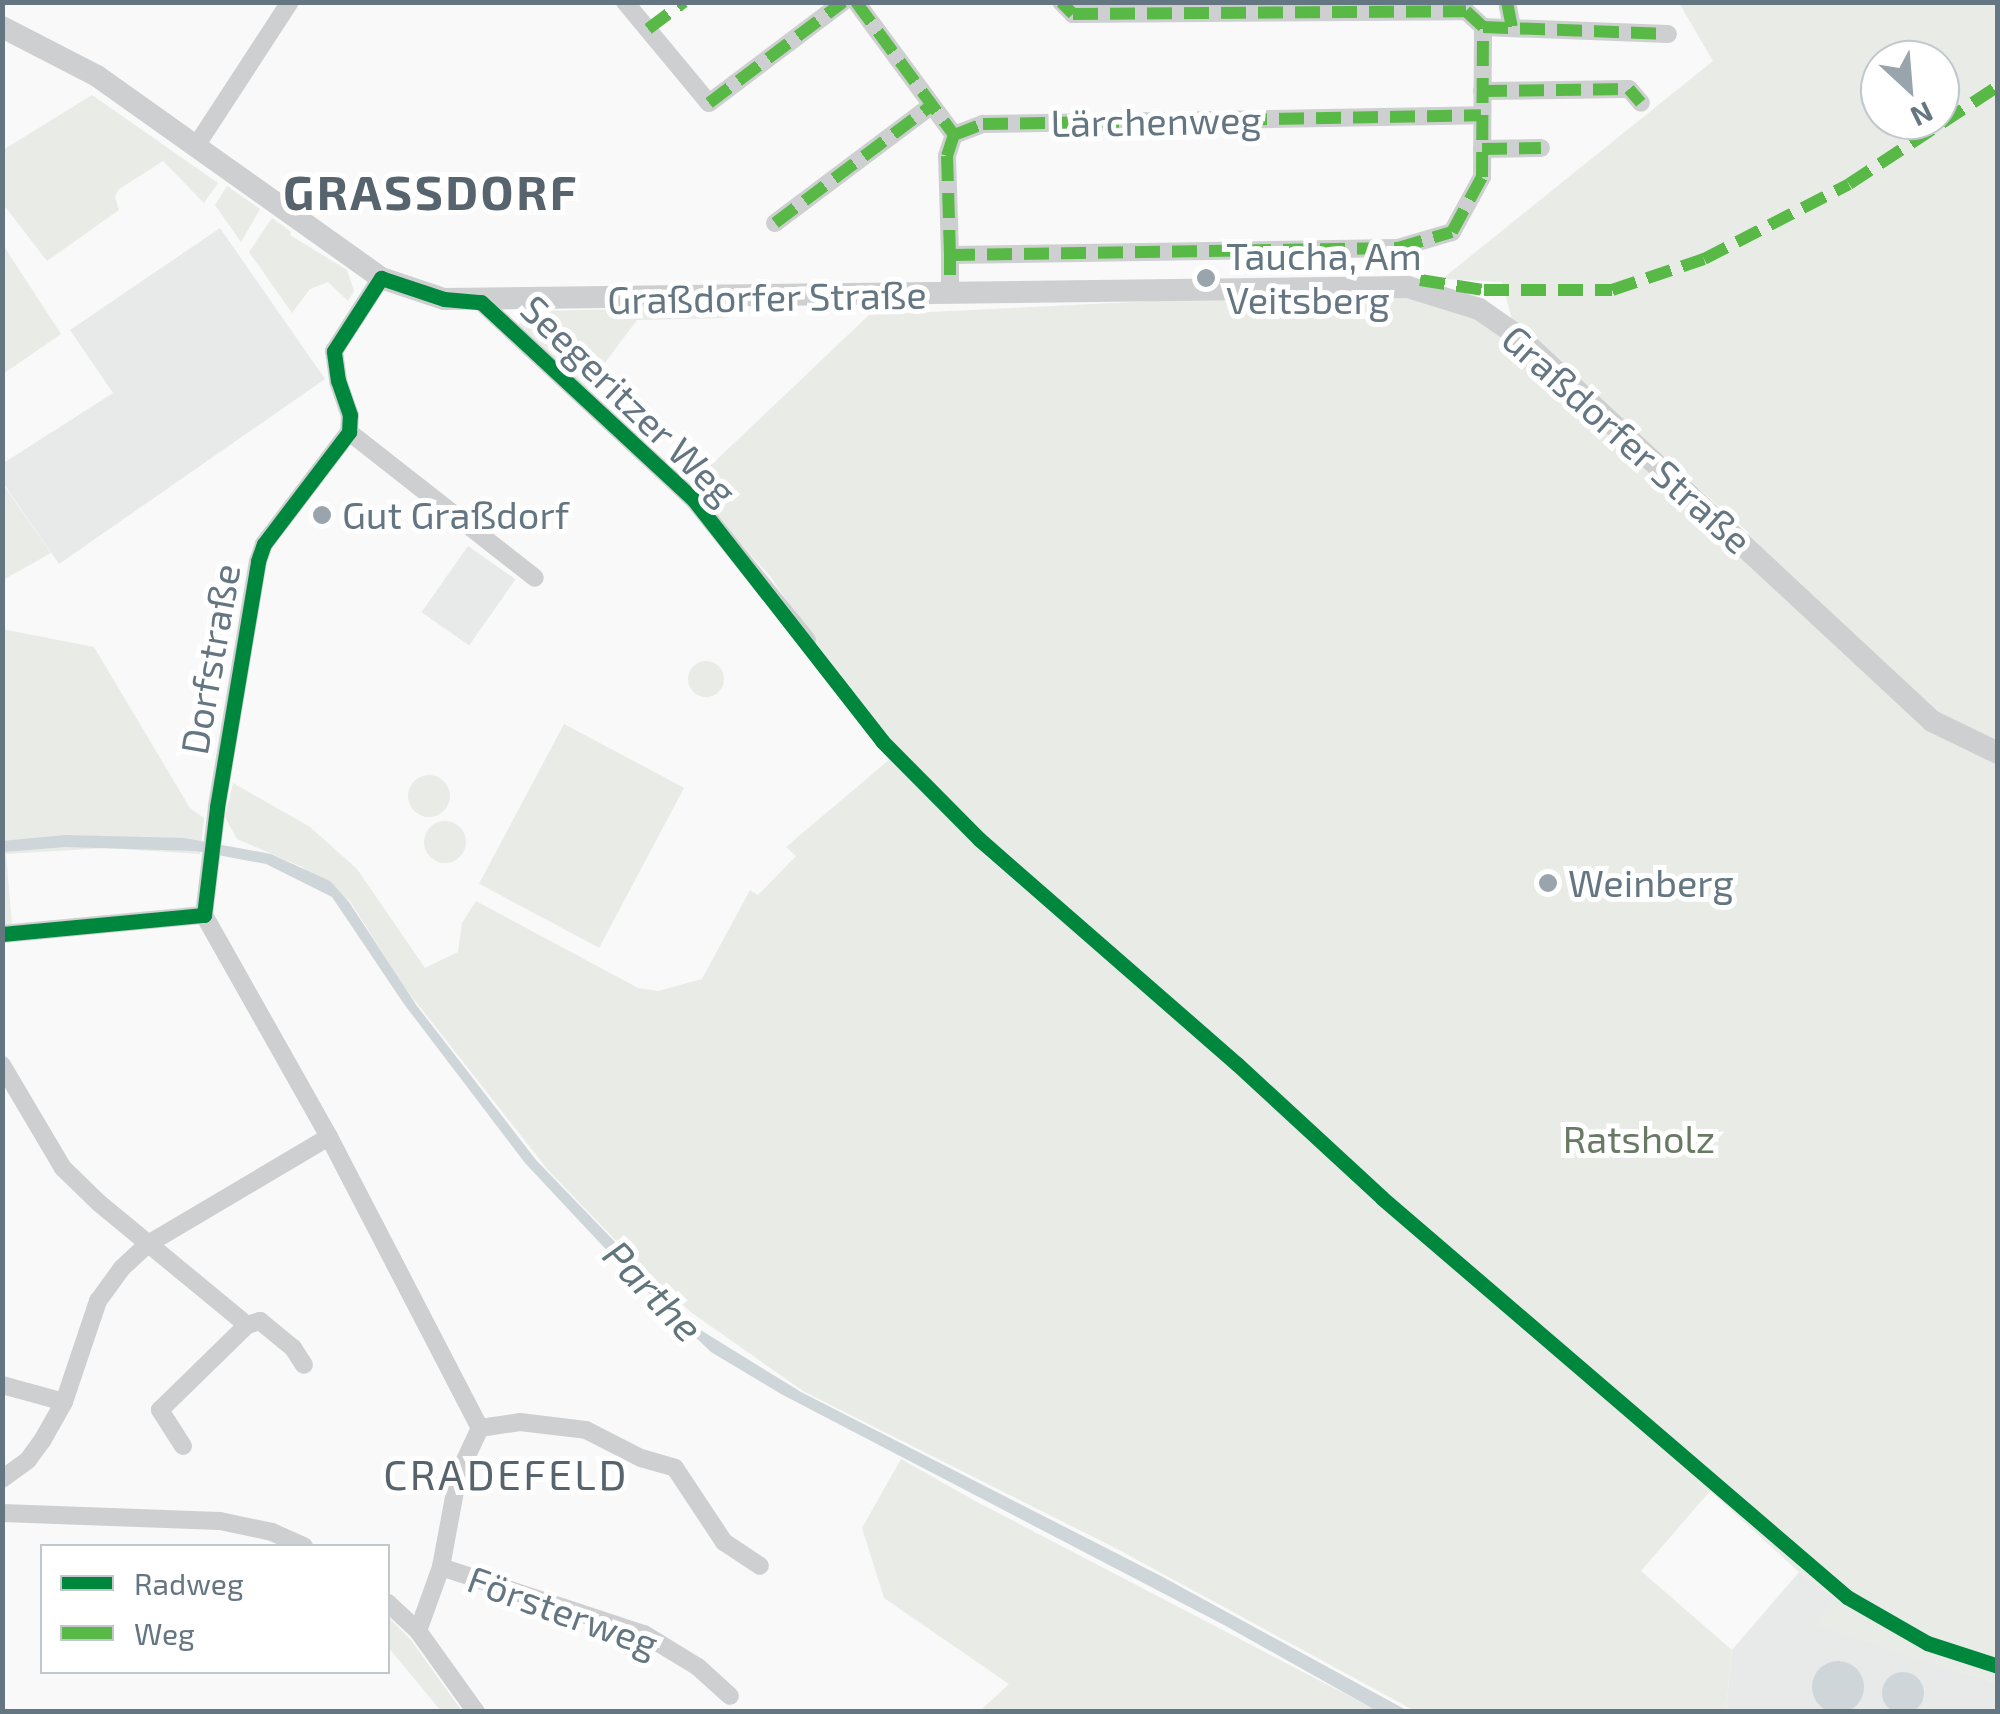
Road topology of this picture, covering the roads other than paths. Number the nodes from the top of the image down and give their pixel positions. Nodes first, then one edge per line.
1 (290, 2) edge
2 (626, 2) edge
3 (1507, 2) edge
4 (848, 5) edge
5 (1330, 7) edge
6 (1466, 7) edge
7 (1067, 8) edge
8 (1483, 27) junction
9 (2, 28) edge
10 (1512, 28) junction
11 (1668, 34) dead end
12 (1482, 91) junction
13 (1641, 104) dead end
14 (932, 105) junction
15 (1481, 115) junction
16 (954, 135) junction
17 (196, 146) junction
18 (1542, 148) dead end
19 (1482, 149) junction
20 (775, 223) dead end
21 (950, 255) junction
22 (381, 278) junction
23 (950, 293) junction
24 (481, 302) junction
25 (349, 432) junction
26 (535, 578) dead end
27 (806, 640) dead end
28 (1998, 753) edge
29 (204, 915) junction
30 (2, 934) edge
31 (2, 1065) edge
32 (329, 1138) junction
33 (148, 1244) junction
34 (247, 1325) junction
35 (304, 1366) dead end
36 (2, 1385) edge
37 (64, 1402) junction
38 (480, 1428) junction
39 (184, 1446) dead end
40 (2, 1478) edge
41 (2, 1513) edge
42 (299, 1544) edge
43 (760, 1566) dead end
44 (441, 1567) junction
45 (390, 1605) edge
46 (418, 1631) junction
47 (730, 1696) dead end
48 (476, 1712) edge

1 - 17 street
2 - 4 street
3 - 10 street
4 - 14 street
5 - 6 street
5 - 7 street
6 - 8 street
8 - 10 street
8 - 12 street, Graßdorfer Straße
9 - 17 street, Graßdorfer Straße
10 - 11 street
12 - 13 street
12 - 15 street, Graßdorfer Straße
14 - 16 street
14 - 20 street
15 - 16 street, Lärchenweg
15 - 19 street, Graßdorfer Straße
16 - 21 street
17 - 22 street, Graßdorfer Straße
18 - 19 street
19 - 21 street, Graßdorfer Straße
21 - 23 street, Graßdorfer Straße
22 - 24 street, Graßdorfer Straße
22 - 25 street
23 - 24 street, Graßdorfer Straße
23 - 28 street, Graßdorfer Straße
24 - 27 street, Seegeritzer Weg
25 - 26 street
25 - 29 street, Dorfstraße
29 - 30 street
29 - 32 street
31 - 33 street
32 - 33 street
32 - 38 street
33 - 34 street
33 - 37 street
34 - 35 street
34 - 39 street
36 - 37 street
37 - 40 street
38 - 43 street
38 - 44 street
41 - 42 street
44 - 46 street
44 - 47 street, Försterweg
45 - 46 street
46 - 48 street

